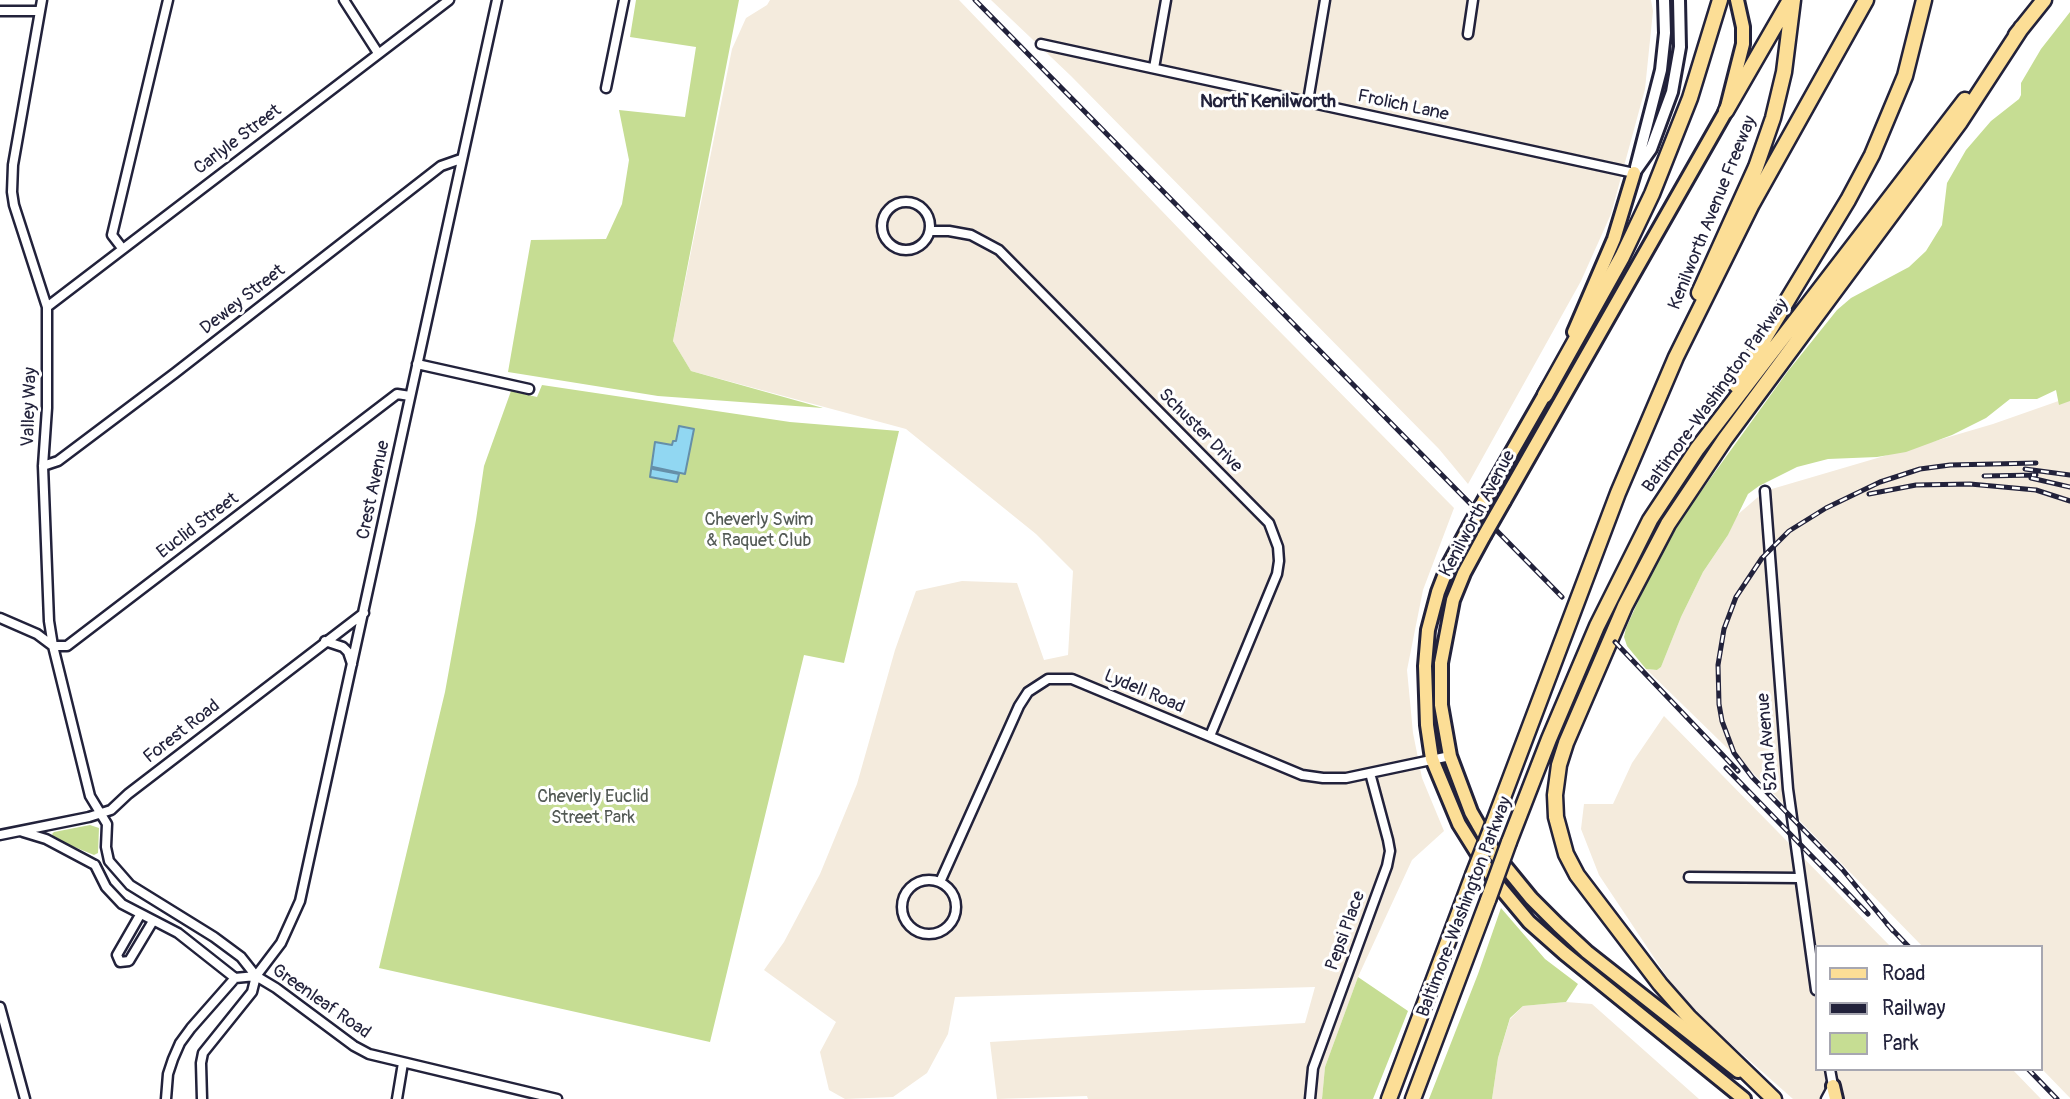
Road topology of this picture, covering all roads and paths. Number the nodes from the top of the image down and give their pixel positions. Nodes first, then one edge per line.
1 (42, 0) edge
2 (168, 0) edge
3 (344, 0) edge
4 (449, 0) edge
5 (497, 0) edge
6 (624, 0) edge
7 (1166, 0) edge
8 (1325, 0) edge
9 (1473, 0) edge
10 (1664, 0) edge
11 (1679, 0) edge
12 (1720, 0) edge
13 (1737, 0) edge
14 (1792, 0) edge
15 (1866, 0) edge
16 (1924, 0) edge
17 (2044, 0) edge
18 (0, 11) edge
19 (40, 11) junction
20 (2022, 27) junction
21 (1468, 34) dead end
22 (1041, 44) dead end
23 (378, 53) junction
24 (1154, 68) junction
25 (606, 88) dead end
26 (1308, 101) junction
27 (1726, 111) junction
28 (461, 159) junction
29 (1634, 173) junction
30 (930, 231) junction
31 (122, 248) junction
32 (47, 307) junction
33 (1676, 357) junction
34 (417, 364) junction
35 (529, 388) dead end
36 (1545, 395) junction
37 (410, 396) junction
38 (1697, 449) junction
39 (43, 466) junction
40 (1765, 491) dead end
41 (364, 612) junction
42 (0, 618) edge
43 (326, 641) junction
44 (53, 646) junction
45 (353, 664) junction
46 (1209, 736) junction
47 (1450, 756) junction
48 (1432, 759) junction
49 (1370, 773) junction
50 (102, 814) junction
51 (20, 831) junction
52 (0, 835) edge
53 (109, 861) junction
54 (95, 865) junction
55 (1689, 877) dead end
56 (1799, 878) junction
57 (940, 882) junction
58 (140, 915) junction
59 (153, 921) junction
60 (256, 976) junction
61 (1814, 977) edge
62 (235, 978) junction
63 (0, 1007) edge
64 (403, 1063) junction
65 (1830, 1071) edge
66 (1835, 1093) edge
67 (25, 1099) edge
68 (166, 1099) edge
69 (202, 1099) edge
70 (397, 1099) edge
71 (557, 1099) edge
72 (1310, 1099) edge
73 (1389, 1099) edge
74 (1412, 1099) edge
75 (1744, 1099) edge
76 (1774, 1099) edge
77 (1826, 1099) edge

1 - 19 street, Valley Way
2 - 31 street
3 - 23 street
4 - 23 street, Carlyle Street
5 - 28 street, Crest Avenue
6 - 25 street
7 - 24 street
8 - 26 street
9 - 21 street
10 - 29 main road, Kenilworth Avenue
11 - 29 main road, Kenilworth Avenue
12 - 36 highway
13 - 27 main road, Kenilworth Avenue
14 - 27 highway
14 - 33 highway, Kenilworth Avenue Freeway
15 - 33 highway, Baltimore-Washington Parkway
16 - 38 highway
17 - 20 highway, Baltimore-Washington Parkway
18 - 19 street
19 - 32 street, Valley Way
20 - 38 highway, Baltimore-Washington Parkway
20 - 76 highway
22 - 24 street, Frolich Lane
23 - 31 street, Carlyle Street
24 - 26 street, Frolich Lane
26 - 29 street, Frolich Lane
27 - 47 main road, Kenilworth Avenue, bridge
28 - 34 street, Crest Avenue
28 - 39 street, Dewey Street
29 - 36 main road, Kenilworth Avenue
30 - 30 street
30 - 46 street, Schuster Drive
31 - 32 street, Carlyle Street
32 - 39 street, Valley Way
33 - 73 highway, Baltimore-Washington Parkway, bridge
34 - 35 street
34 - 37 street, Crest Avenue
36 - 48 main road, Kenilworth Avenue, bridge
37 - 41 street, Crest Avenue
37 - 44 street, Euclid Street
38 - 74 highway, Baltimore-Washington Parkway, bridge
39 - 44 street, Valley Way
40 - 56 street, 52nd Avenue
41 - 43 street, Forest Road
41 - 45 street, Crest Avenue
42 - 44 street
43 - 45 street
43 - 50 street, Forest Road
44 - 50 street, Valley Way
45 - 60 street, Crest Avenue
46 - 49 street, Lydell Road
46 - 57 street, Lydell Road
47 - 48 street, Lydell Road
47 - 76 main road, Kenilworth Avenue
48 - 49 street, Lydell Road
48 - 75 main road, Kenilworth Avenue
49 - 72 street, Pepsi Place
50 - 51 street, Forest Road
50 - 53 street
51 - 52 street, Forest Road
51 - 54 street
53 - 54 street
53 - 60 street, Greenleaf Road
54 - 58 street
55 - 56 street
56 - 61 street, 52nd Avenue
57 - 57 street
58 - 59 street
58 - 59 street
59 - 62 street
60 - 62 street
60 - 64 street, Greenleaf Road
60 - 69 street, Crest Avenue
62 - 68 street
63 - 67 street
64 - 70 street
64 - 71 street, Greenleaf Road
65 - 66 street
66 - 77 street

